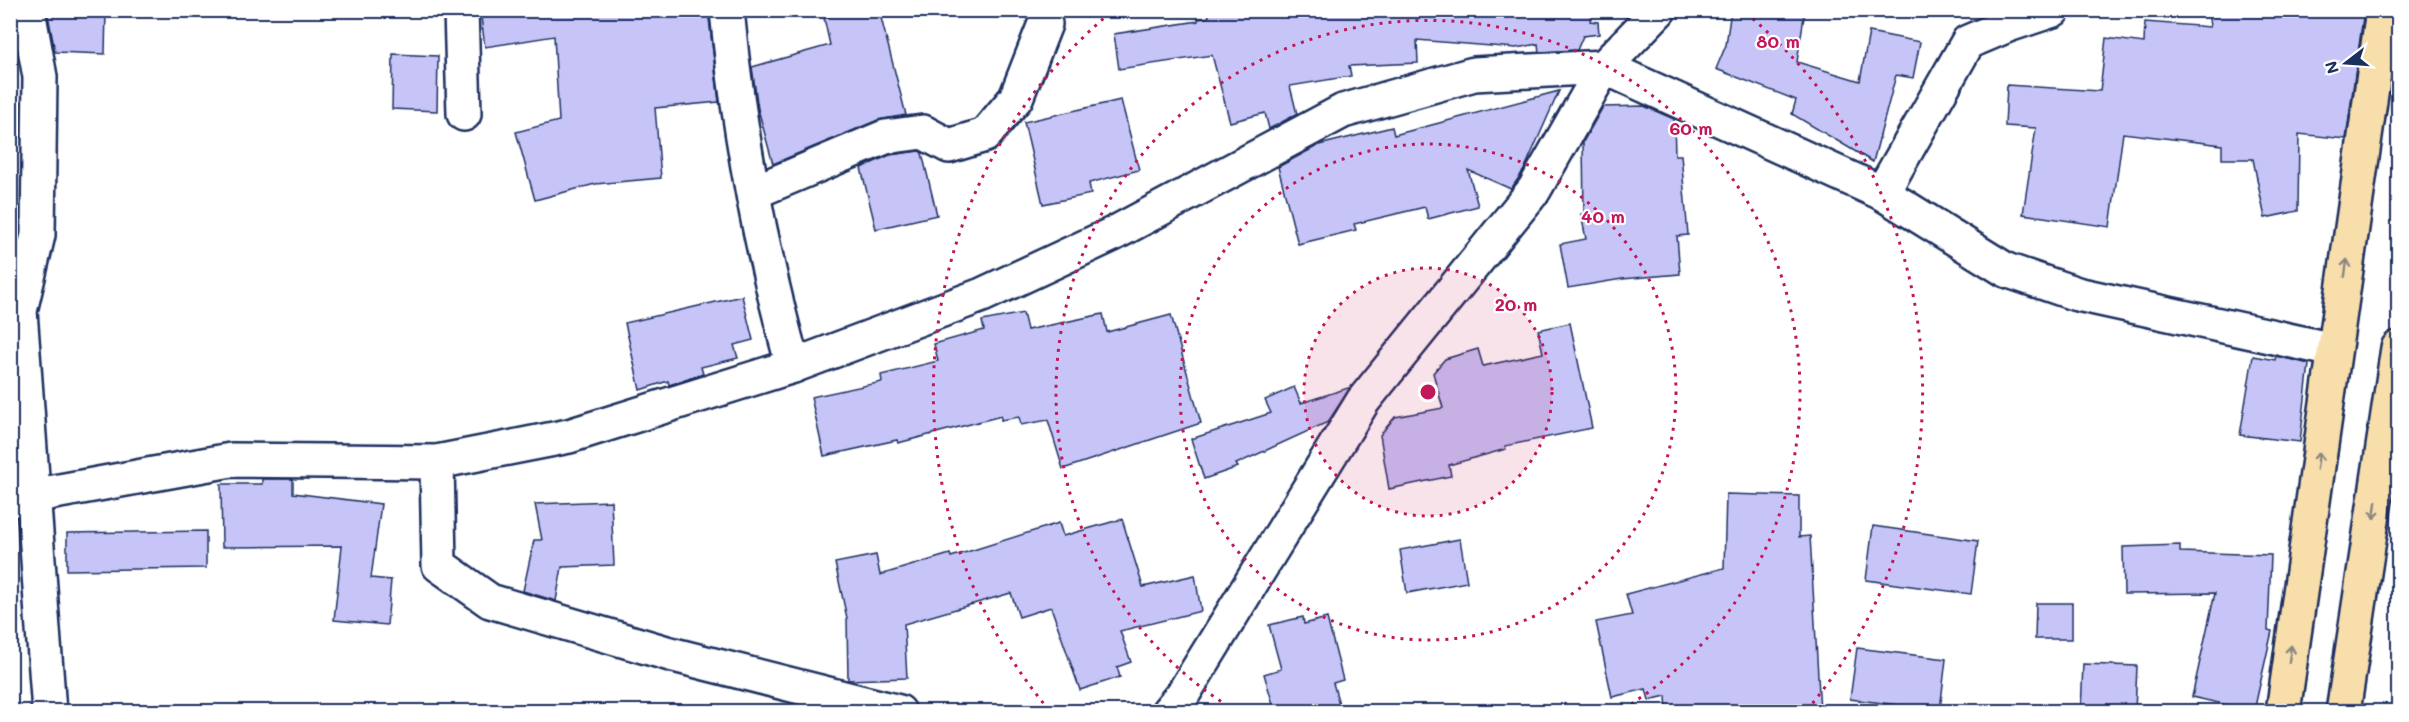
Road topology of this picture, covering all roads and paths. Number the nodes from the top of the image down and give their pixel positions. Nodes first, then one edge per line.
1 (28, 10) edge
2 (461, 10) edge
3 (727, 10) edge
4 (1659, 10) edge
5 (2053, 10) edge
6 (2384, 10) edge
7 (1045, 24) dead end
8 (1604, 67) junction
9 (464, 114) dead end
10 (754, 192) junction
11 (1882, 193) junction
12 (2398, 348) edge
13 (2334, 350) junction
14 (793, 366) junction
15 (437, 462) junction
16 (22, 497) edge
17 (49, 711) edge
18 (899, 711) edge
19 (1168, 711) edge
20 (2283, 711) edge
21 (2343, 711) edge

1 - 16 street
2 - 9 street
3 - 10 street
4 - 8 street
5 - 11 street
13 -> 6 main road
7 - 10 street
8 - 11 street
8 - 14 street
8 - 19 street
10 - 14 street
11 - 13 street
12 -> 21 main road
20 -> 13 main road
14 - 15 street
15 - 16 street
15 - 18 street
16 - 17 street

